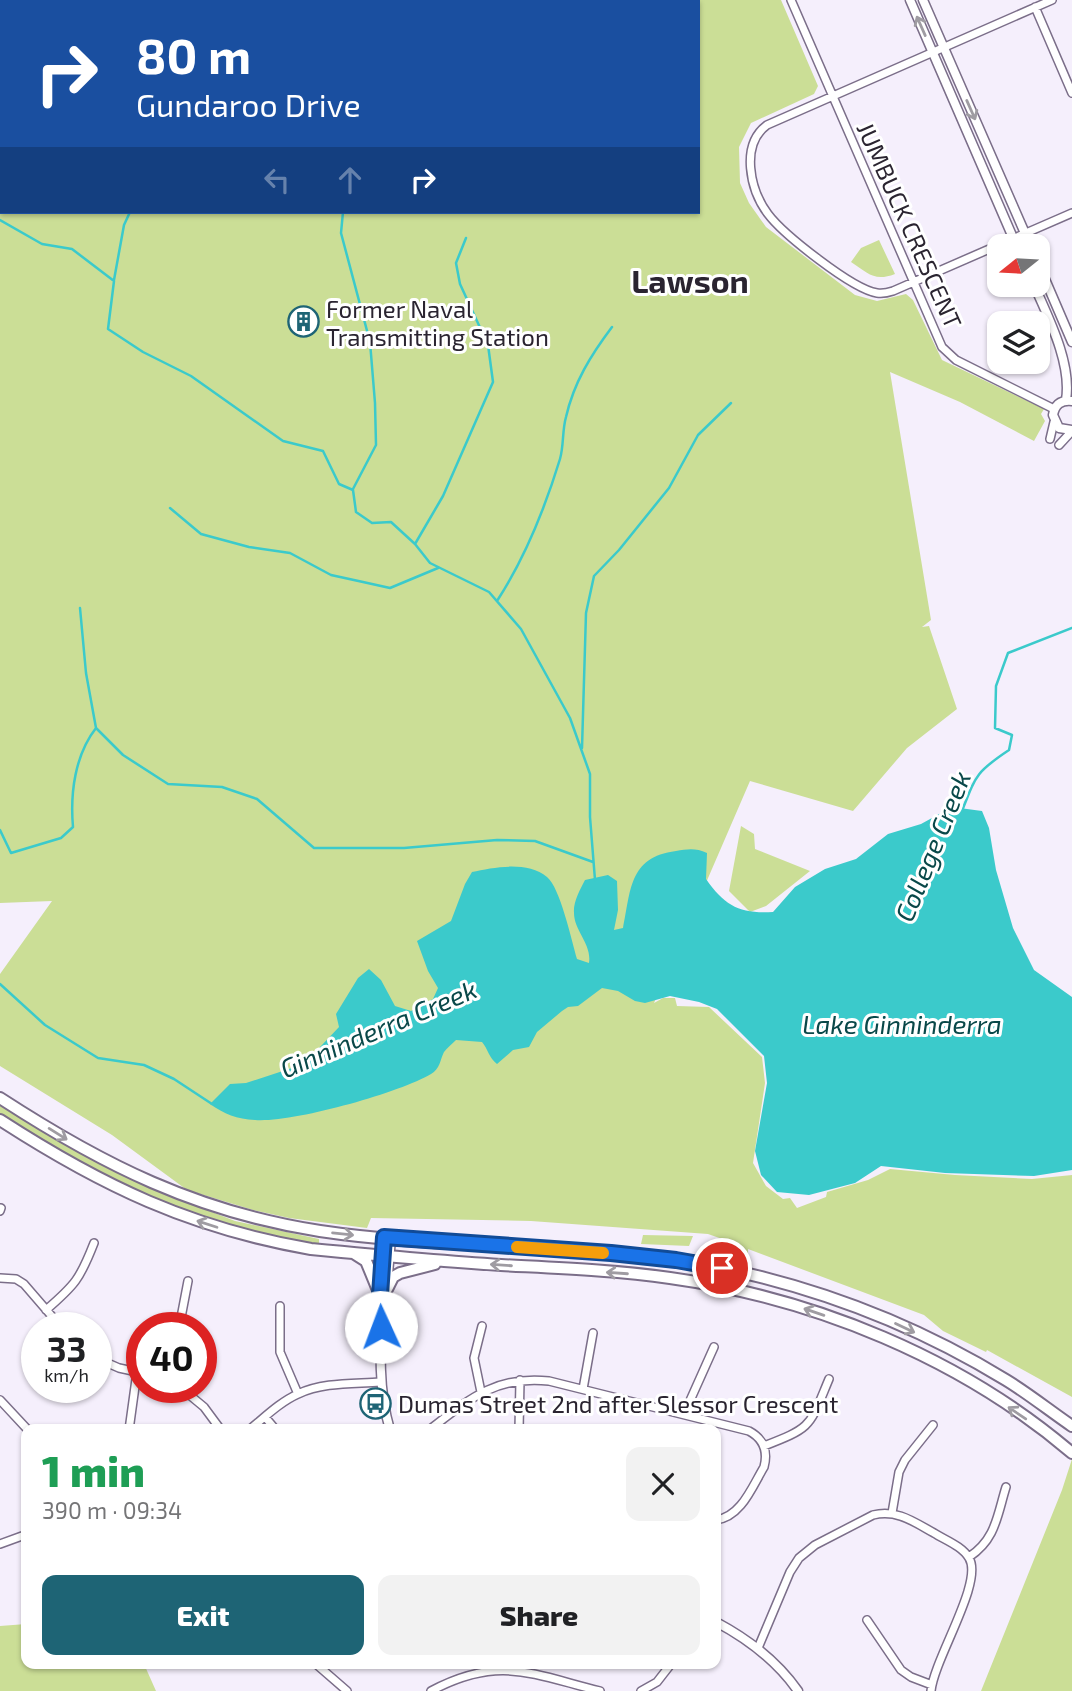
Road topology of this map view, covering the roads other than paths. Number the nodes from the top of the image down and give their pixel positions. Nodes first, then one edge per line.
1 (791, 0) edge
2 (910, 0) edge
3 (923, 0) edge
4 (1052, 0) edge
5 (1035, 7) junction
6 (944, 47) junction
7 (933, 52) junction
8 (1072, 93) edge
9 (832, 96) junction
10 (1072, 213) edge
11 (1012, 234) edge
12 (1025, 234) joint
13 (987, 254) edge
14 (914, 282) junction
15 (1050, 291) edge
16 (1040, 298) edge
17 (1072, 342) edge
18 (1069, 401) edge
19 (1055, 409) junction
20 (1055, 422) junction
21 (1072, 431) edge
22 (1051, 439) dead end
23 (1059, 445) dead end
24 (0, 1098) edge
25 (0, 1120) edge
26 (387, 1238) junction
27 (94, 1243) dead end
28 (353, 1253) junction
29 (386, 1256) junction
30 (455, 1262) junction
31 (0, 1278) edge
32 (188, 1281) dead end
33 (384, 1292) junction
34 (280, 1306) dead end
35 (46, 1310) joint
36 (182, 1312) edge
37 (482, 1326) dead end
38 (593, 1333) dead end
39 (714, 1347) dead end
40 (829, 1379) dead end
41 (520, 1380) junction
42 (380, 1382) junction
43 (583, 1389) junction
44 (481, 1392) junction
45 (298, 1394) junction
46 (0, 1400) edge
47 (134, 1403) edge
48 (199, 1403) edge
49 (684, 1414) junction
50 (265, 1417) junction
51 (22, 1424) edge
52 (130, 1424) edge
53 (217, 1424) edge
54 (256, 1424) edge
55 (271, 1424) edge
56 (389, 1424) edge
57 (437, 1424) edge
58 (519, 1424) edge
59 (933, 1425) dead end
60 (1072, 1426) edge
61 (764, 1446) junction
62 (1072, 1453) edge
63 (1006, 1487) dead end
64 (892, 1513) junction
65 (721, 1519) edge
66 (21, 1536) edge
67 (0, 1544) edge
68 (969, 1556) junction
69 (867, 1620) dead end
70 (721, 1625) edge
71 (758, 1648) junction
72 (322, 1669) edge
73 (466, 1669) edge
74 (668, 1669) edge
75 (468, 1674) junction
76 (931, 1688) edge
77 (653, 1689) edge
78 (347, 1691) edge
79 (431, 1691) edge
80 (600, 1691) edge
81 (641, 1691) edge
82 (798, 1691) edge

1 - 9 street, JUMBUCK CRESCENT
7 -> 2 street
3 - 6 street
4 - 5 street
5 - 6 street
5 - 8 street
6 - 7 street
6 -> 12 street
7 - 9 street
7 - 11 street
9 - 14 street, JUMBUCK CRESCENT
9 - 14 street
10 - 12 street
13 - 14 street
14 - 19 street, JUMBUCK CRESCENT
15 - 17 street
16 - 18 street
18 - 19 street
19 - 20 street
20 - 21 street
20 - 22 street
21 - 23 street
24 -> 26 main road
28 -> 25 main road
26 - 29 street
26 -> 60 main road
27 - 35 street
28 - 29 main road
28 - 33 main road
29 - 30 main road
29 - 33 street
30 - 33 main road
62 -> 30 main road
31 - 35 street
32 - 36 street
33 - 42 street
34 - 45 street
37 - 44 street
38 - 43 street
39 - 49 street
40 - 61 street
41 - 43 street
41 - 44 street
41 - 58 street
42 - 45 street
42 - 56 street
43 - 49 street
44 - 57 street
45 - 50 street
46 - 51 street
47 - 52 street
48 - 53 street
49 - 61 street
50 - 54 street
50 - 55 street
59 - 64 street
61 - 65 street
63 - 68 street
64 - 68 street
64 - 71 street
66 - 67 street
68 - 76 street
69 - 76 street
70 - 71 street
71 - 82 street
72 - 78 street
73 - 75 street
74 - 77 street
75 - 79 street
75 - 80 street
77 - 81 street

